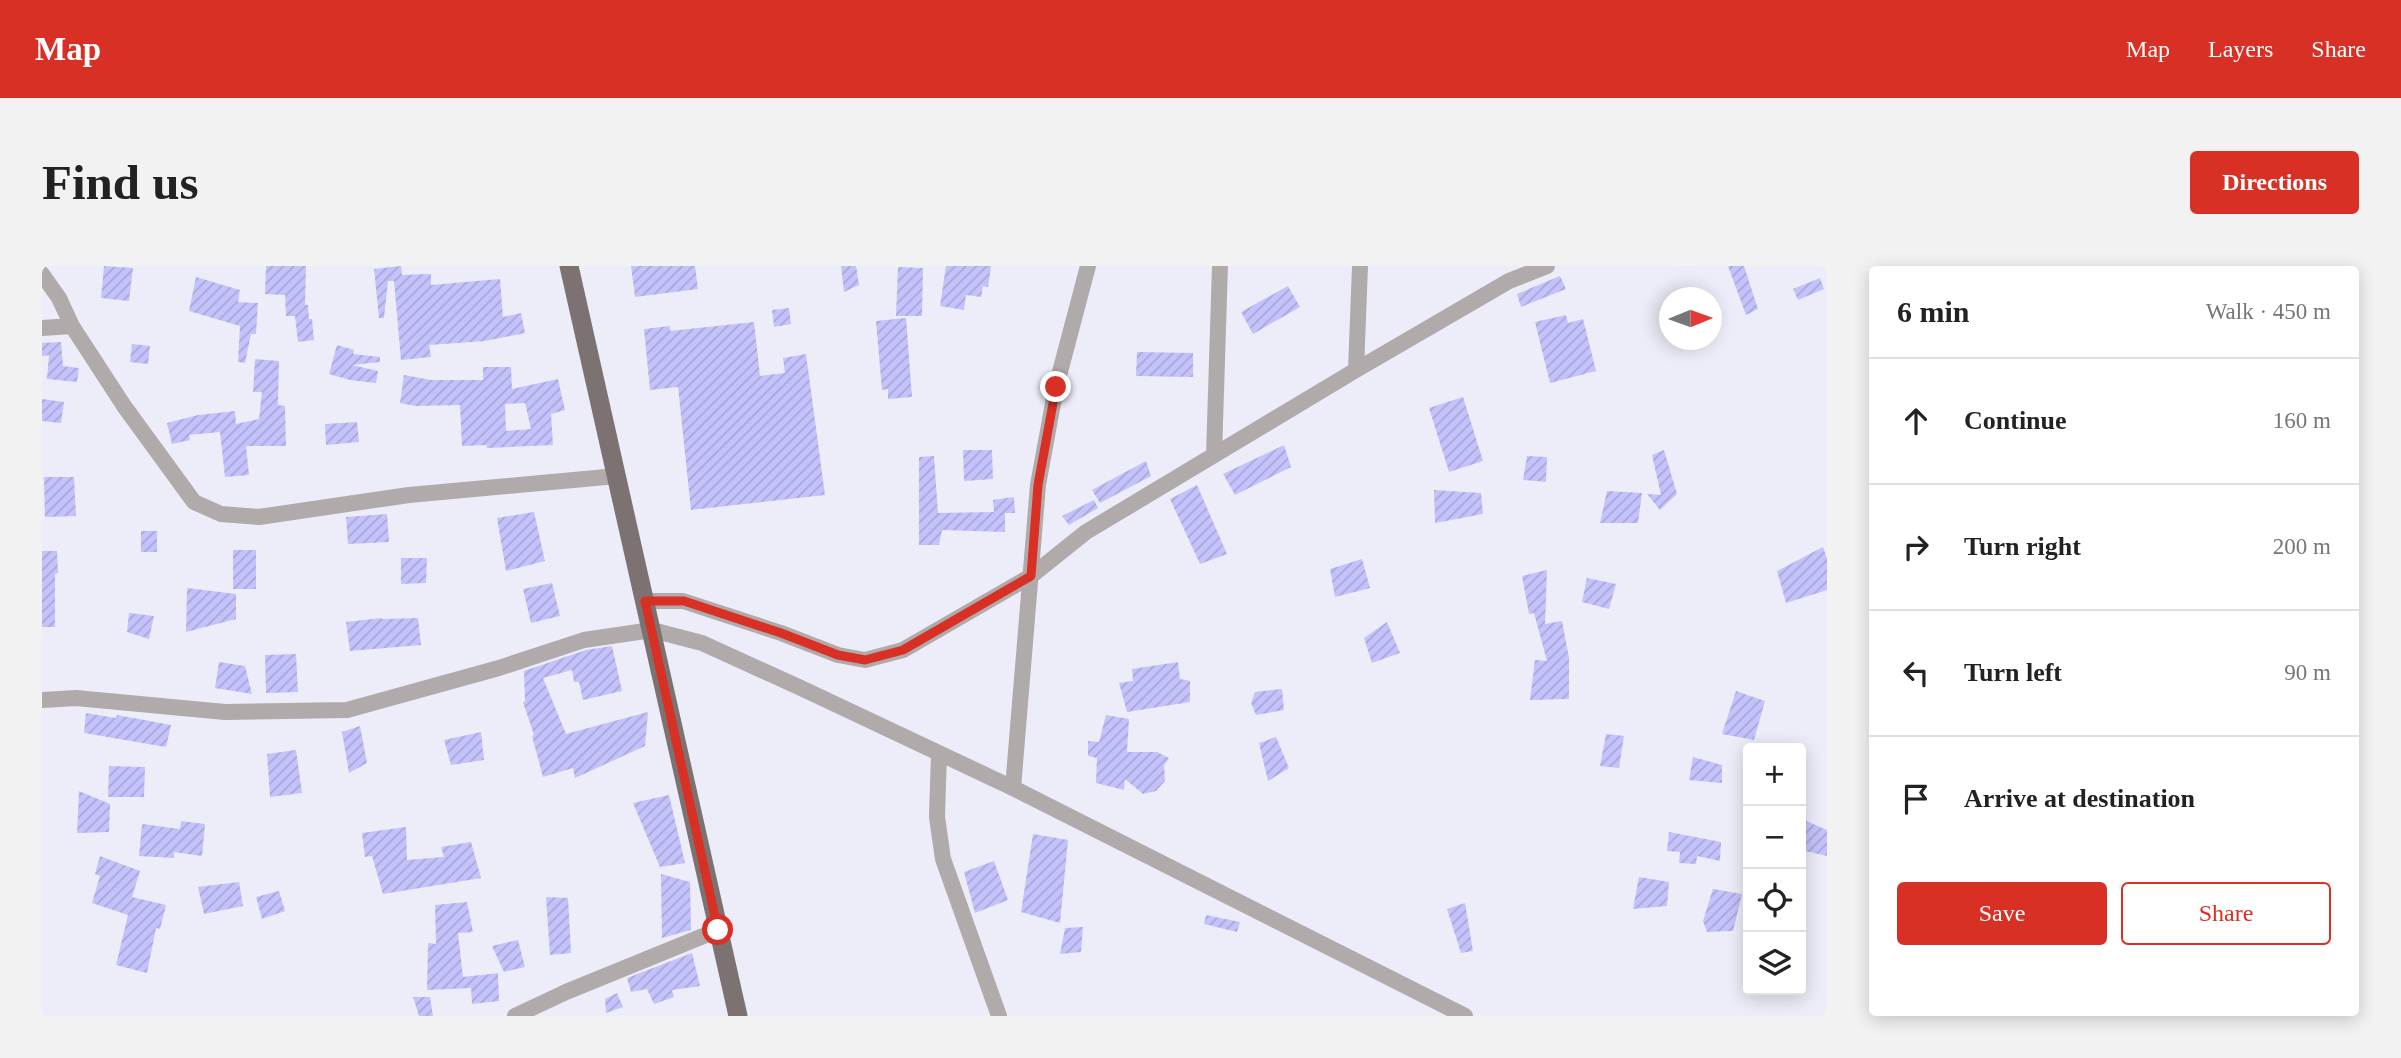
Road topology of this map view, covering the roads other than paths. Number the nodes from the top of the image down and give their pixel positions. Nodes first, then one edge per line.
1 (569, 266) edge
2 (1088, 266) edge
3 (1220, 266) edge
4 (1360, 266) edge
5 (1547, 266) edge
6 (42, 274) edge
7 (1509, 274) edge
8 (72, 326) junction
9 (42, 328) edge
10 (1356, 370) junction
11 (1214, 455) junction
12 (617, 476) junction
13 (1031, 576) junction
14 (645, 601) junction
15 (652, 630) junction
16 (42, 700) edge
17 (939, 753) junction
18 (1013, 788) junction
19 (718, 930) junction
20 (515, 1016) edge
21 (738, 1016) edge
22 (999, 1016) edge
23 (1465, 1016) edge

1 - 12 main road
2 - 13 street
3 - 11 street
4 - 10 street
5 - 7 street
6 - 8 street
7 - 10 street
8 - 9 street
8 - 12 street
10 - 11 street
11 - 13 street
12 - 14 main road
13 - 14 street
13 - 18 street
14 - 15 main road
15 - 16 street
15 - 17 street
15 - 19 main road
17 - 18 street
17 - 22 street
18 - 23 street
19 - 20 street
19 - 21 main road

